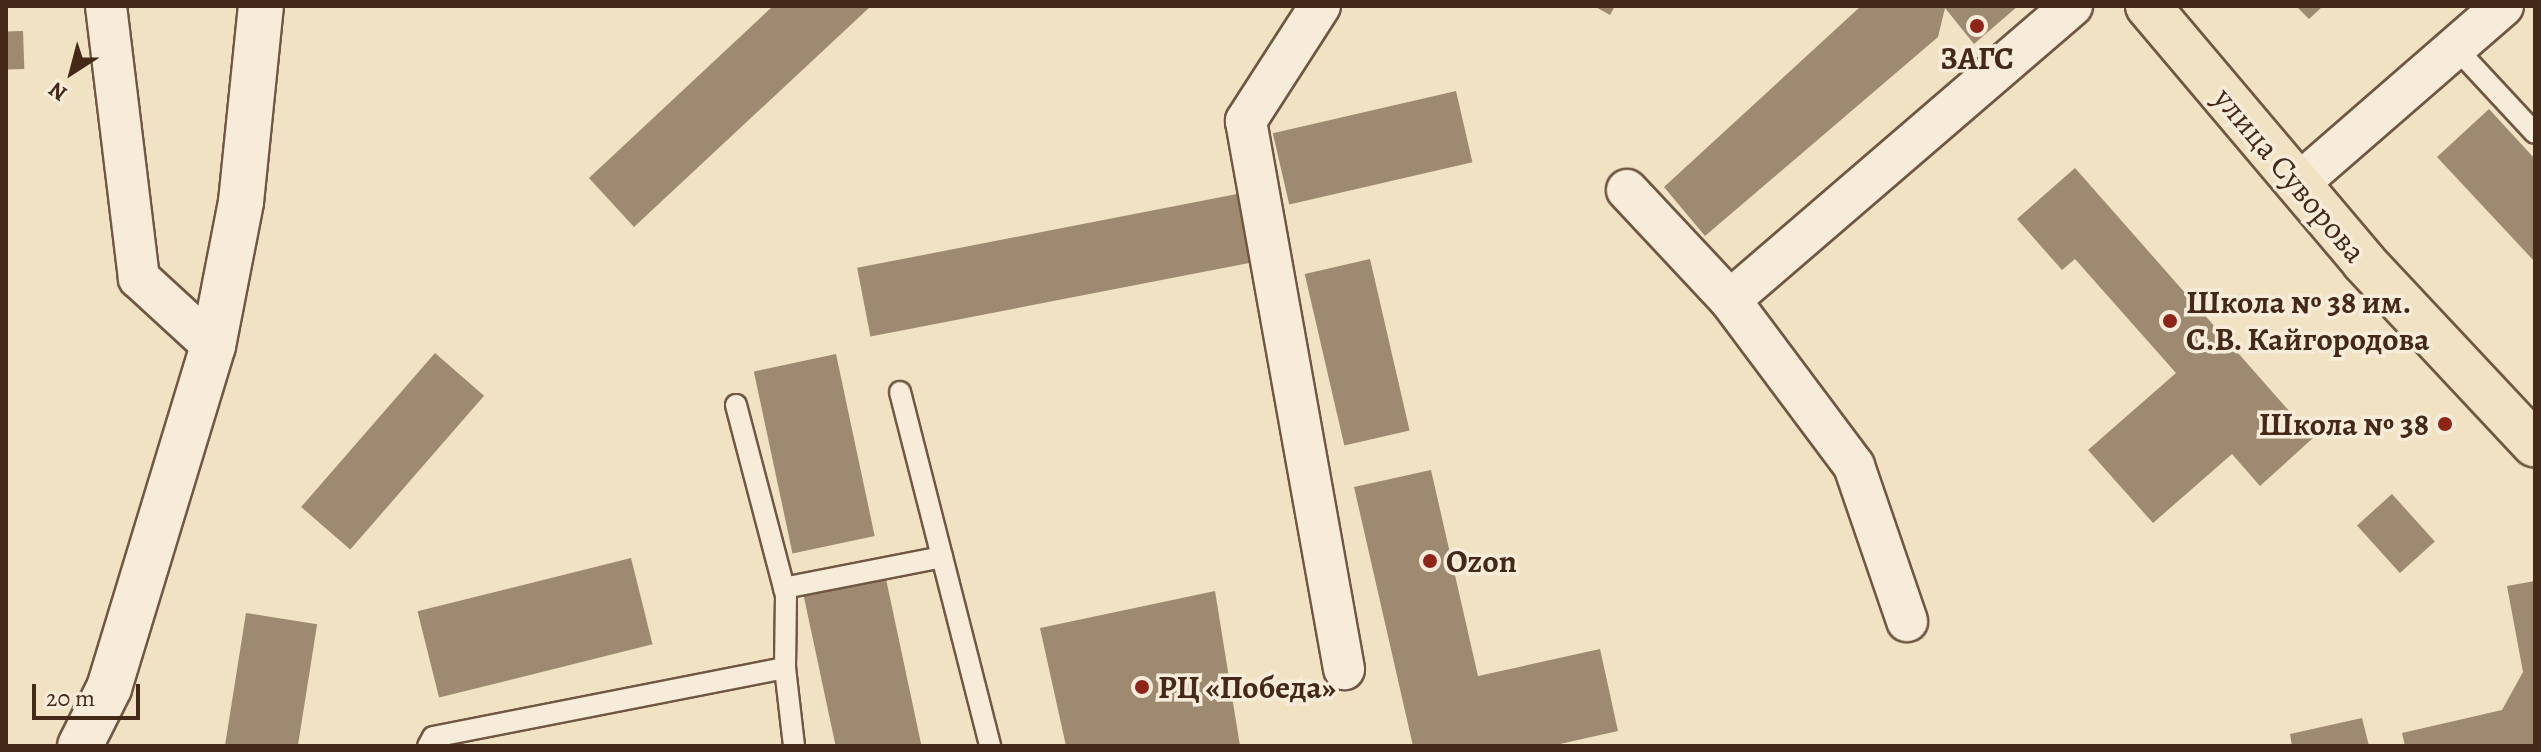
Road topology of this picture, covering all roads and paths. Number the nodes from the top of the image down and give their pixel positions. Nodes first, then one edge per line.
1 (106, 6) edge
2 (261, 6) edge
3 (1320, 6) edge
4 (2072, 6) edge
5 (2148, 6) edge
6 (2503, 6) edge
7 (2455, 47) junction
8 (2535, 133) edge
9 (2297, 185) junction
10 (1627, 190) dead end
11 (1730, 300) junction
12 (213, 346) junction
13 (900, 392) dead end
14 (736, 405) dead end
15 (2535, 445) edge
16 (942, 557) junction
17 (784, 588) junction
18 (1907, 621) dead end
19 (785, 668) junction
20 (1344, 669) dead end
21 (80, 746) edge
22 (428, 746) edge
23 (794, 746) edge
24 (990, 746) edge

1 - 12 street
2 - 12 street
3 - 20 street
4 - 11 street
5 - 9 main road, улица Суворова
6 - 7 street
7 - 8 lane
7 - 9 street
9 - 15 main road, улица Суворова
10 - 11 street
11 - 18 street
12 - 21 street
13 - 16 lane
14 - 17 lane
16 - 17 lane
16 - 24 lane
17 - 19 lane
19 - 22 lane
19 - 23 lane

